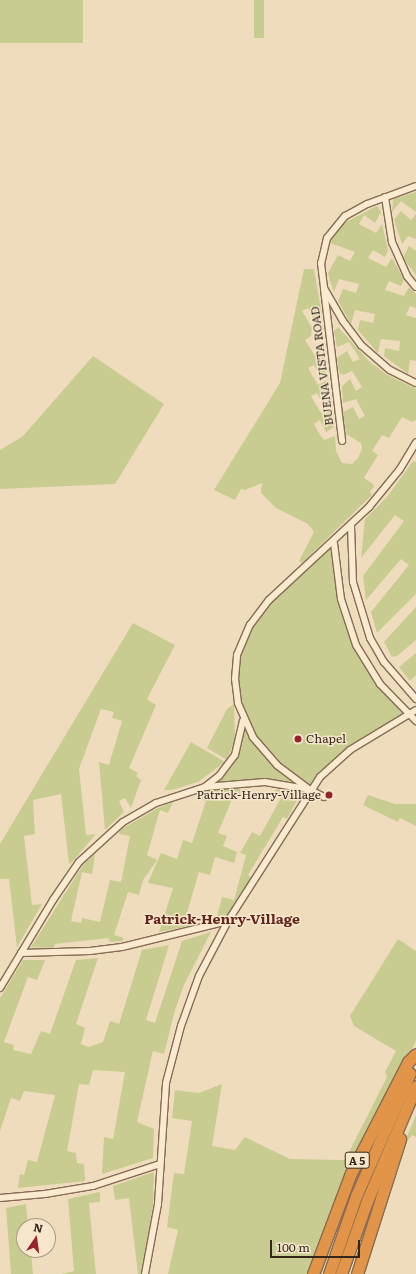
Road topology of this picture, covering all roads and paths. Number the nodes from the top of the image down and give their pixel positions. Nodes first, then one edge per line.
1 (416, 186) edge
2 (385, 196) junction
3 (416, 287) edge
4 (324, 288) junction
5 (416, 383) edge
6 (342, 441) dead end
7 (416, 442) edge
8 (351, 526) junction
9 (334, 543) junction
10 (416, 699) edge
11 (416, 710) edge
12 (409, 715) junction
13 (243, 719) junction
14 (416, 721) edge
15 (205, 787) junction
16 (310, 790) junction
17 (324, 797) dead end
18 (228, 921) junction
19 (21, 953) junction
20 (0, 988) edge
21 (416, 1054) edge
22 (416, 1060) edge
23 (416, 1086) edge
24 (416, 1098) edge
25 (160, 1164) junction
26 (0, 1198) edge
27 (145, 1274) edge
28 (313, 1274) edge
29 (329, 1274) edge
30 (341, 1274) edge
31 (357, 1274) edge

1 - 2 street, BUENA VISTA ROAD
2 - 3 street
2 - 4 street, BUENA VISTA ROAD
4 - 5 street
4 - 6 street, BUENA VISTA ROAD
7 - 8 street
8 - 9 street
8 - 10 street
9 - 12 street
9 - 13 street
11 - 12 street
12 - 14 street
12 - 16 street
13 - 15 street
13 - 16 street
15 - 16 street
15 - 19 street
16 - 17 street
16 - 18 street
18 - 19 street
18 - 25 street
19 - 20 street
21 - 28 highway, A 5
22 - 29 highway, A 5
23 - 30 highway, A 5
24 - 31 highway
25 - 26 street
25 - 27 street

